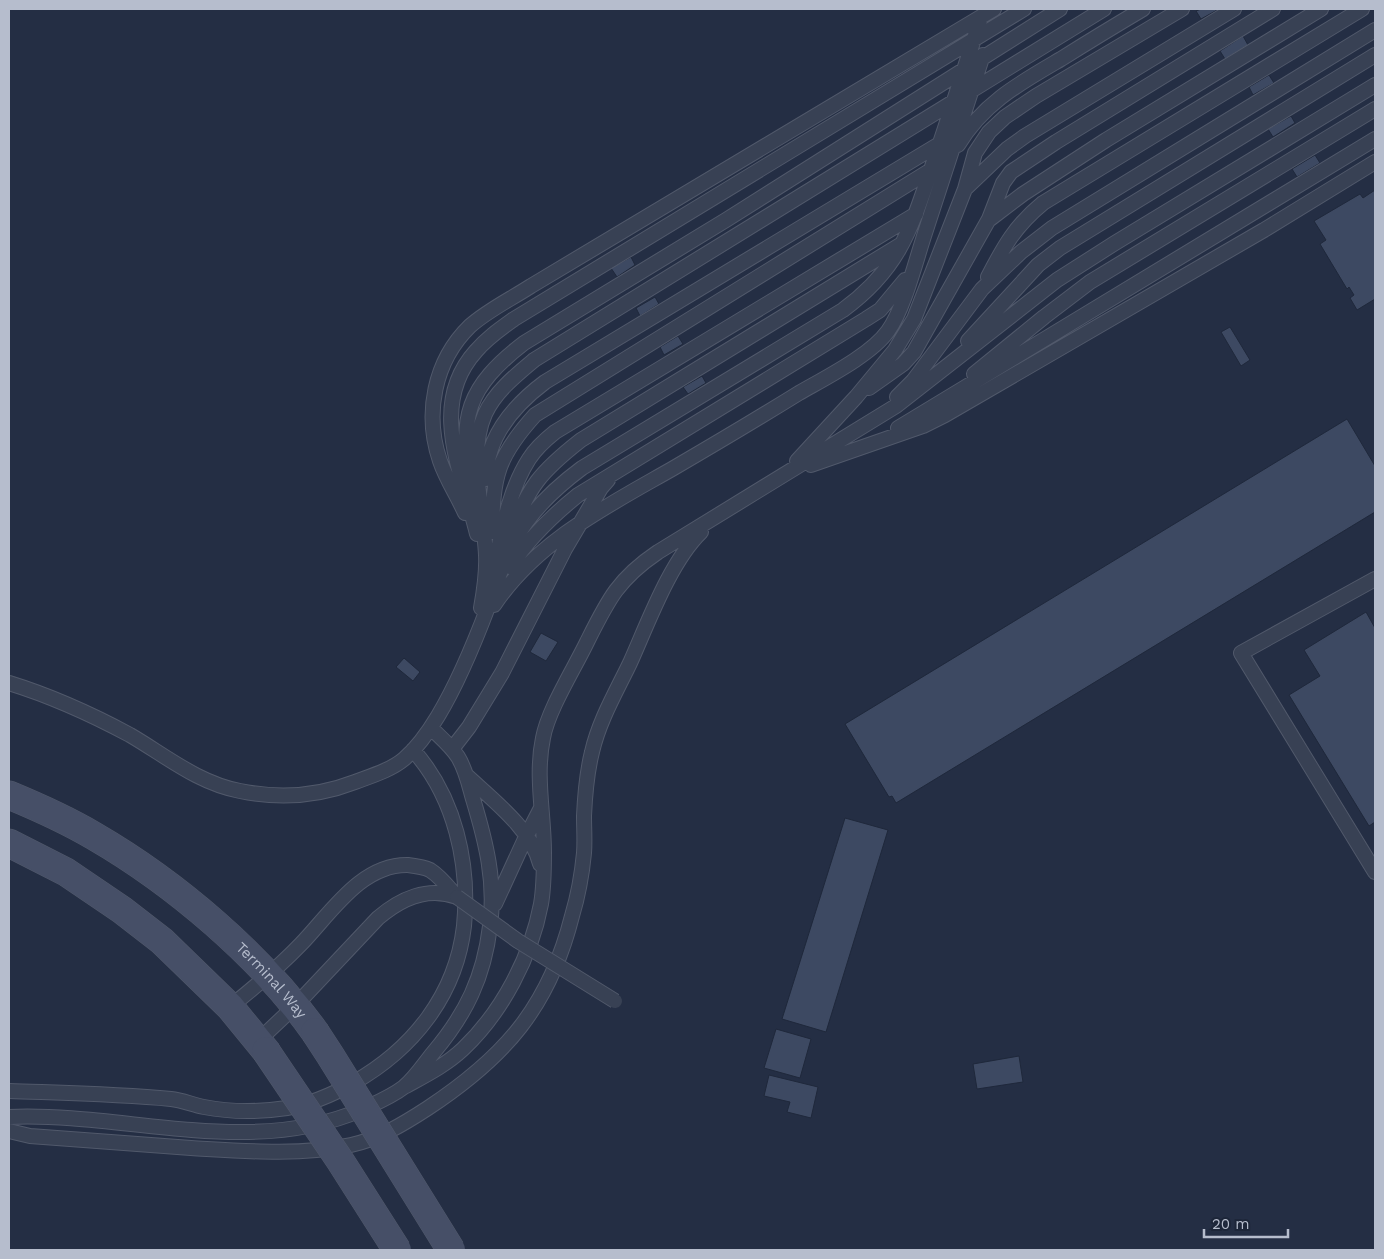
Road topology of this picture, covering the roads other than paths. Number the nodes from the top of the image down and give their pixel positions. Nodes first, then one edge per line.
1 (995, 9) edge
2 (1024, 9) edge
3 (1060, 9) edge
4 (1104, 9) edge
5 (1143, 9) edge
6 (1182, 9) edge
7 (1234, 9) edge
8 (1272, 9) edge
9 (1321, 9) edge
10 (1362, 9) edge
11 (981, 17) junction
12 (991, 29) junction
13 (1375, 30) edge
14 (974, 39) junction
15 (1375, 55) edge
16 (982, 57) junction
17 (965, 68) junction
18 (1375, 85) edge
19 (971, 91) junction
20 (954, 101) junction
21 (1375, 109) edge
22 (1375, 139) edge
23 (941, 143) junction
24 (948, 162) junction
25 (1375, 162) edge
26 (931, 170) junction
27 (965, 189) junction
28 (916, 214) junction
29 (989, 219) junction
30 (903, 244) junction
31 (914, 267) junction
32 (982, 289) junction
33 (935, 376) junction
34 (856, 397) junction
35 (939, 403) junction
36 (865, 425) junction
37 (864, 446) junction
38 (622, 468) junction
39 (787, 473) junction
40 (713, 520) junction
41 (580, 523) junction
42 (1375, 579) edge
43 (480, 617) junction
44 (477, 636) junction
45 (9, 683) edge
46 (431, 728) junction
47 (452, 749) junction
48 (413, 750) junction
49 (465, 775) junction
50 (9, 795) edge
51 (542, 808) junction
52 (527, 835) junction
53 (9, 844) edge
54 (1375, 872) edge
55 (544, 877) junction
56 (457, 897) junction
57 (492, 911) junction
58 (268, 976) junction
59 (615, 1001) dead end
60 (295, 1006) junction
61 (230, 1007) junction
62 (262, 1046) junction
63 (406, 1086) junction
64 (9, 1091) edge
65 (9, 1117) edge
66 (9, 1131) edge
67 (397, 1250) edge
68 (451, 1250) edge

1 - 11 lane
1 - 12 lane
2 - 12 lane
3 - 16 lane
4 - 19 lane
5 - 24 lane
6 - 27 lane
7 - 27 lane
8 - 29 lane
9 - 29 lane
10 - 32 lane
11 - 14 lane
11 - 43 lane
12 - 14 lane
12 - 16 lane
13 - 32 lane
14 - 17 lane
14 - 43 lane
15 - 33 lane
16 - 17 lane
16 - 19 lane
17 - 20 lane
17 - 44 lane
18 - 33 lane
19 - 20 lane
19 - 24 lane
20 - 23 lane
20 - 44 lane
21 - 35 lane
22 - 35 lane
23 - 26 lane
23 - 44 lane
24 - 31 lane
25 - 37 lane
26 - 28 lane
26 - 44 lane
27 - 34 lane
28 - 30 lane
28 - 44 lane
29 - 34 lane
30 - 44 lane
30 - 44 lane
31 - 38 lane
31 - 41 lane
32 - 36 lane
33 - 36 lane
34 - 39 lane
35 - 37 lane
36 - 39 lane
37 - 39 lane
38 - 41 lane
38 - 44 lane
39 - 40 lane
40 - 51 lane
40 - 66 lane
41 - 44 lane
41 - 47 lane
42 - 54 lane
43 - 44 lane
44 - 46 lane
45 - 48 lane
46 - 47 lane
46 - 48 lane
47 - 49 lane
48 - 64 lane
49 - 52 lane
49 - 57 lane
50 - 58 main road, Terminal Way
51 - 52 lane
51 - 55 lane
52 - 55 lane
52 - 57 lane
53 - 61 main road
55 - 63 lane
56 - 58 lane
56 - 59 lane, bridge
56 - 60 lane
57 - 63 lane
58 - 60 main road, Terminal Way
58 - 61 lane
60 - 62 lane
60 - 68 main road, Terminal Way, bridge
61 - 62 main road
62 - 67 main road, bridge
63 - 65 lane

